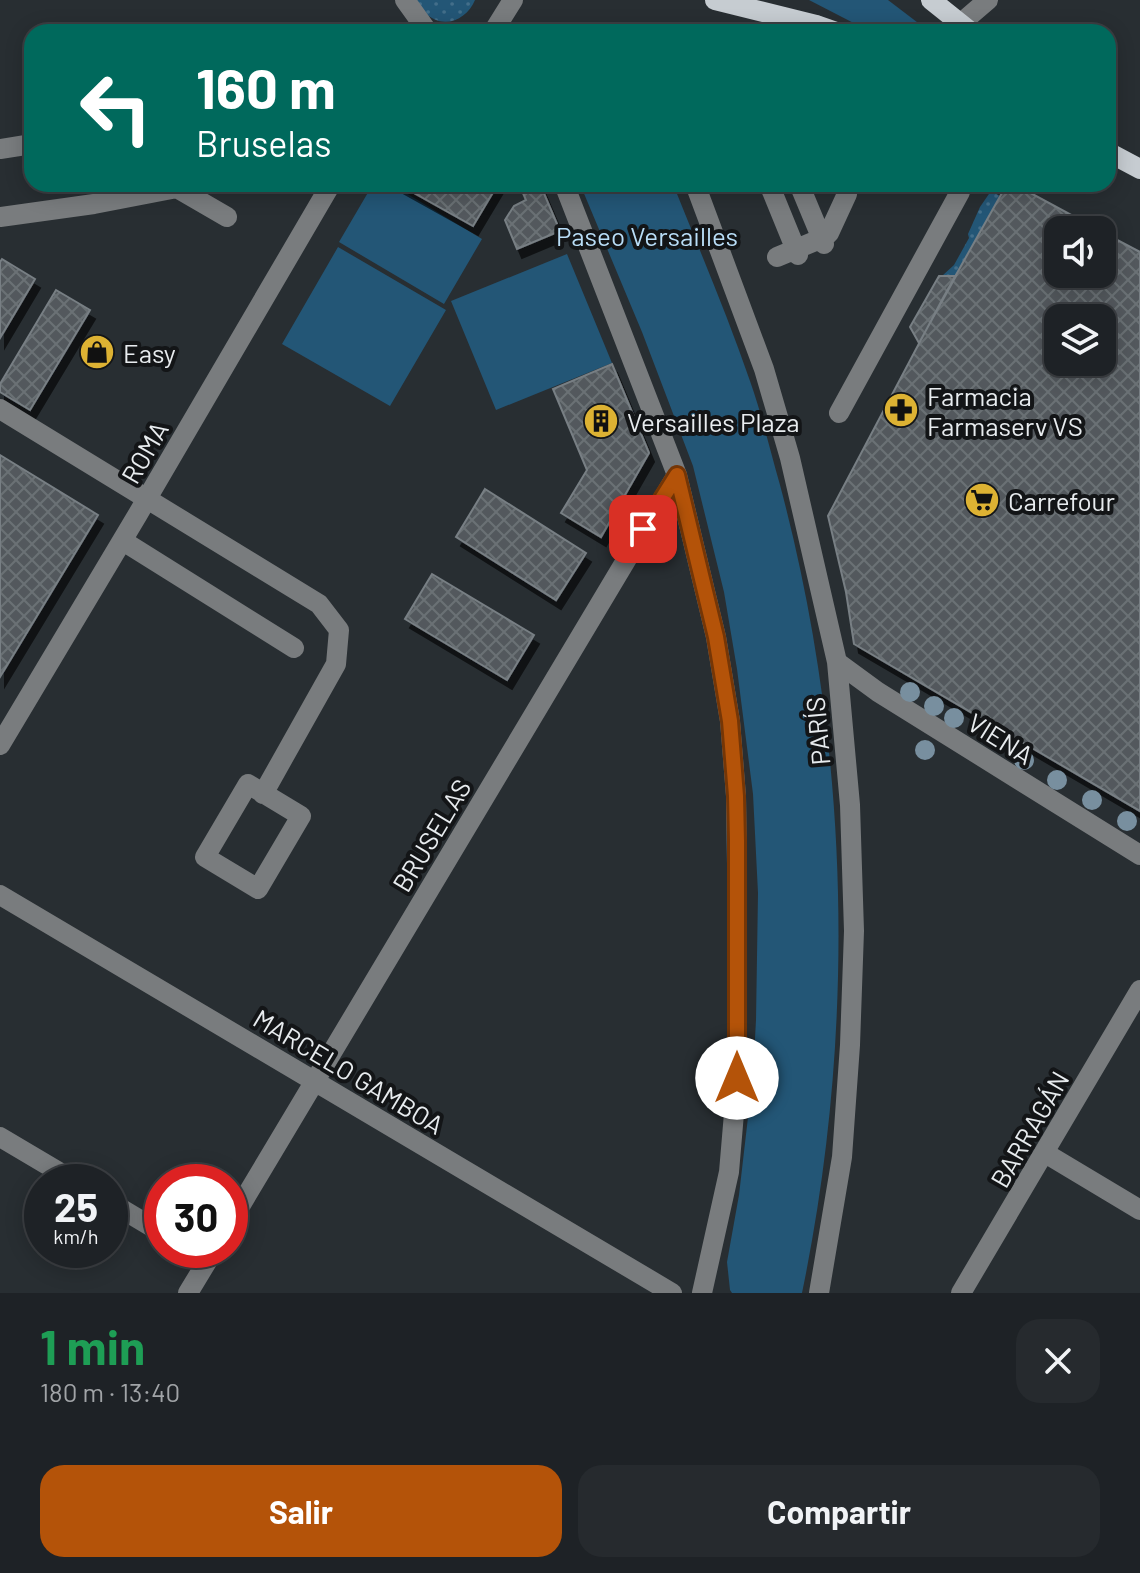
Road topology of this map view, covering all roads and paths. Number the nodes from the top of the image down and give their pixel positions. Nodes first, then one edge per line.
1 (405, 0) edge
2 (513, 0) edge
3 (715, 0) edge
4 (931, 0) edge
5 (988, 0) edge
6 (422, 24) edge
7 (498, 24) edge
8 (812, 24) edge
9 (961, 24) edge
10 (969, 24) edge
11 (24, 145) edge
12 (0, 149) edge
13 (1116, 156) edge
14 (1140, 169) edge
15 (149, 192) edge
16 (186, 192) edge
17 (326, 192) edge
18 (567, 192) edge
19 (698, 192) edge
20 (772, 192) edge
21 (802, 192) edge
22 (960, 192) dead end
23 (847, 194) dead end
24 (0, 217) edge
25 (227, 217) dead end
26 (824, 244) dead end
27 (798, 255) dead end
28 (777, 257) dead end
29 (0, 409) edge
30 (839, 413) dead end
31 (677, 475) junction
32 (148, 499) junction
33 (123, 541) junction
34 (294, 648) dead end
35 (837, 662) junction
36 (0, 745) edge
37 (263, 794) junction
38 (1140, 855) edge
39 (0, 895) edge
40 (1140, 990) edge
41 (314, 1081) junction
42 (0, 1137) edge
43 (1045, 1153) junction
44 (46, 1164) edge
45 (248, 1193) edge
46 (1140, 1210) edge
47 (198, 1268) edge
48 (188, 1293) edge
49 (672, 1293) edge
50 (702, 1293) edge
51 (819, 1293) edge
52 (961, 1293) edge

1 - 6 street
2 - 7 street
3 - 8 main road
4 - 9 main road
5 - 10 street
11 - 12 street
13 - 14 main road
15 - 24 street
16 - 25 street
17 - 32 street, ROMA
18 - 31 street
19 - 35 street, PARÍS
20 - 27 street
21 - 26 street
22 - 30 street
23 - 28 street
29 - 32 street
31 - 41 street, BRUSELAS
31 - 50 street
32 - 33 street, ROMA
32 - 37 street
33 - 34 street
33 - 36 street, ROMA
35 - 38 street, VIENA
35 - 51 street, PARÍS
37 - 37 street
39 - 41 street, MARCELO GAMBOA
40 - 43 street, BARRAGÁN
41 - 45 street, BRUSELAS
41 - 49 street, MARCELO GAMBOA
42 - 44 street
43 - 46 street
43 - 52 street, BARRAGÁN
47 - 48 street

